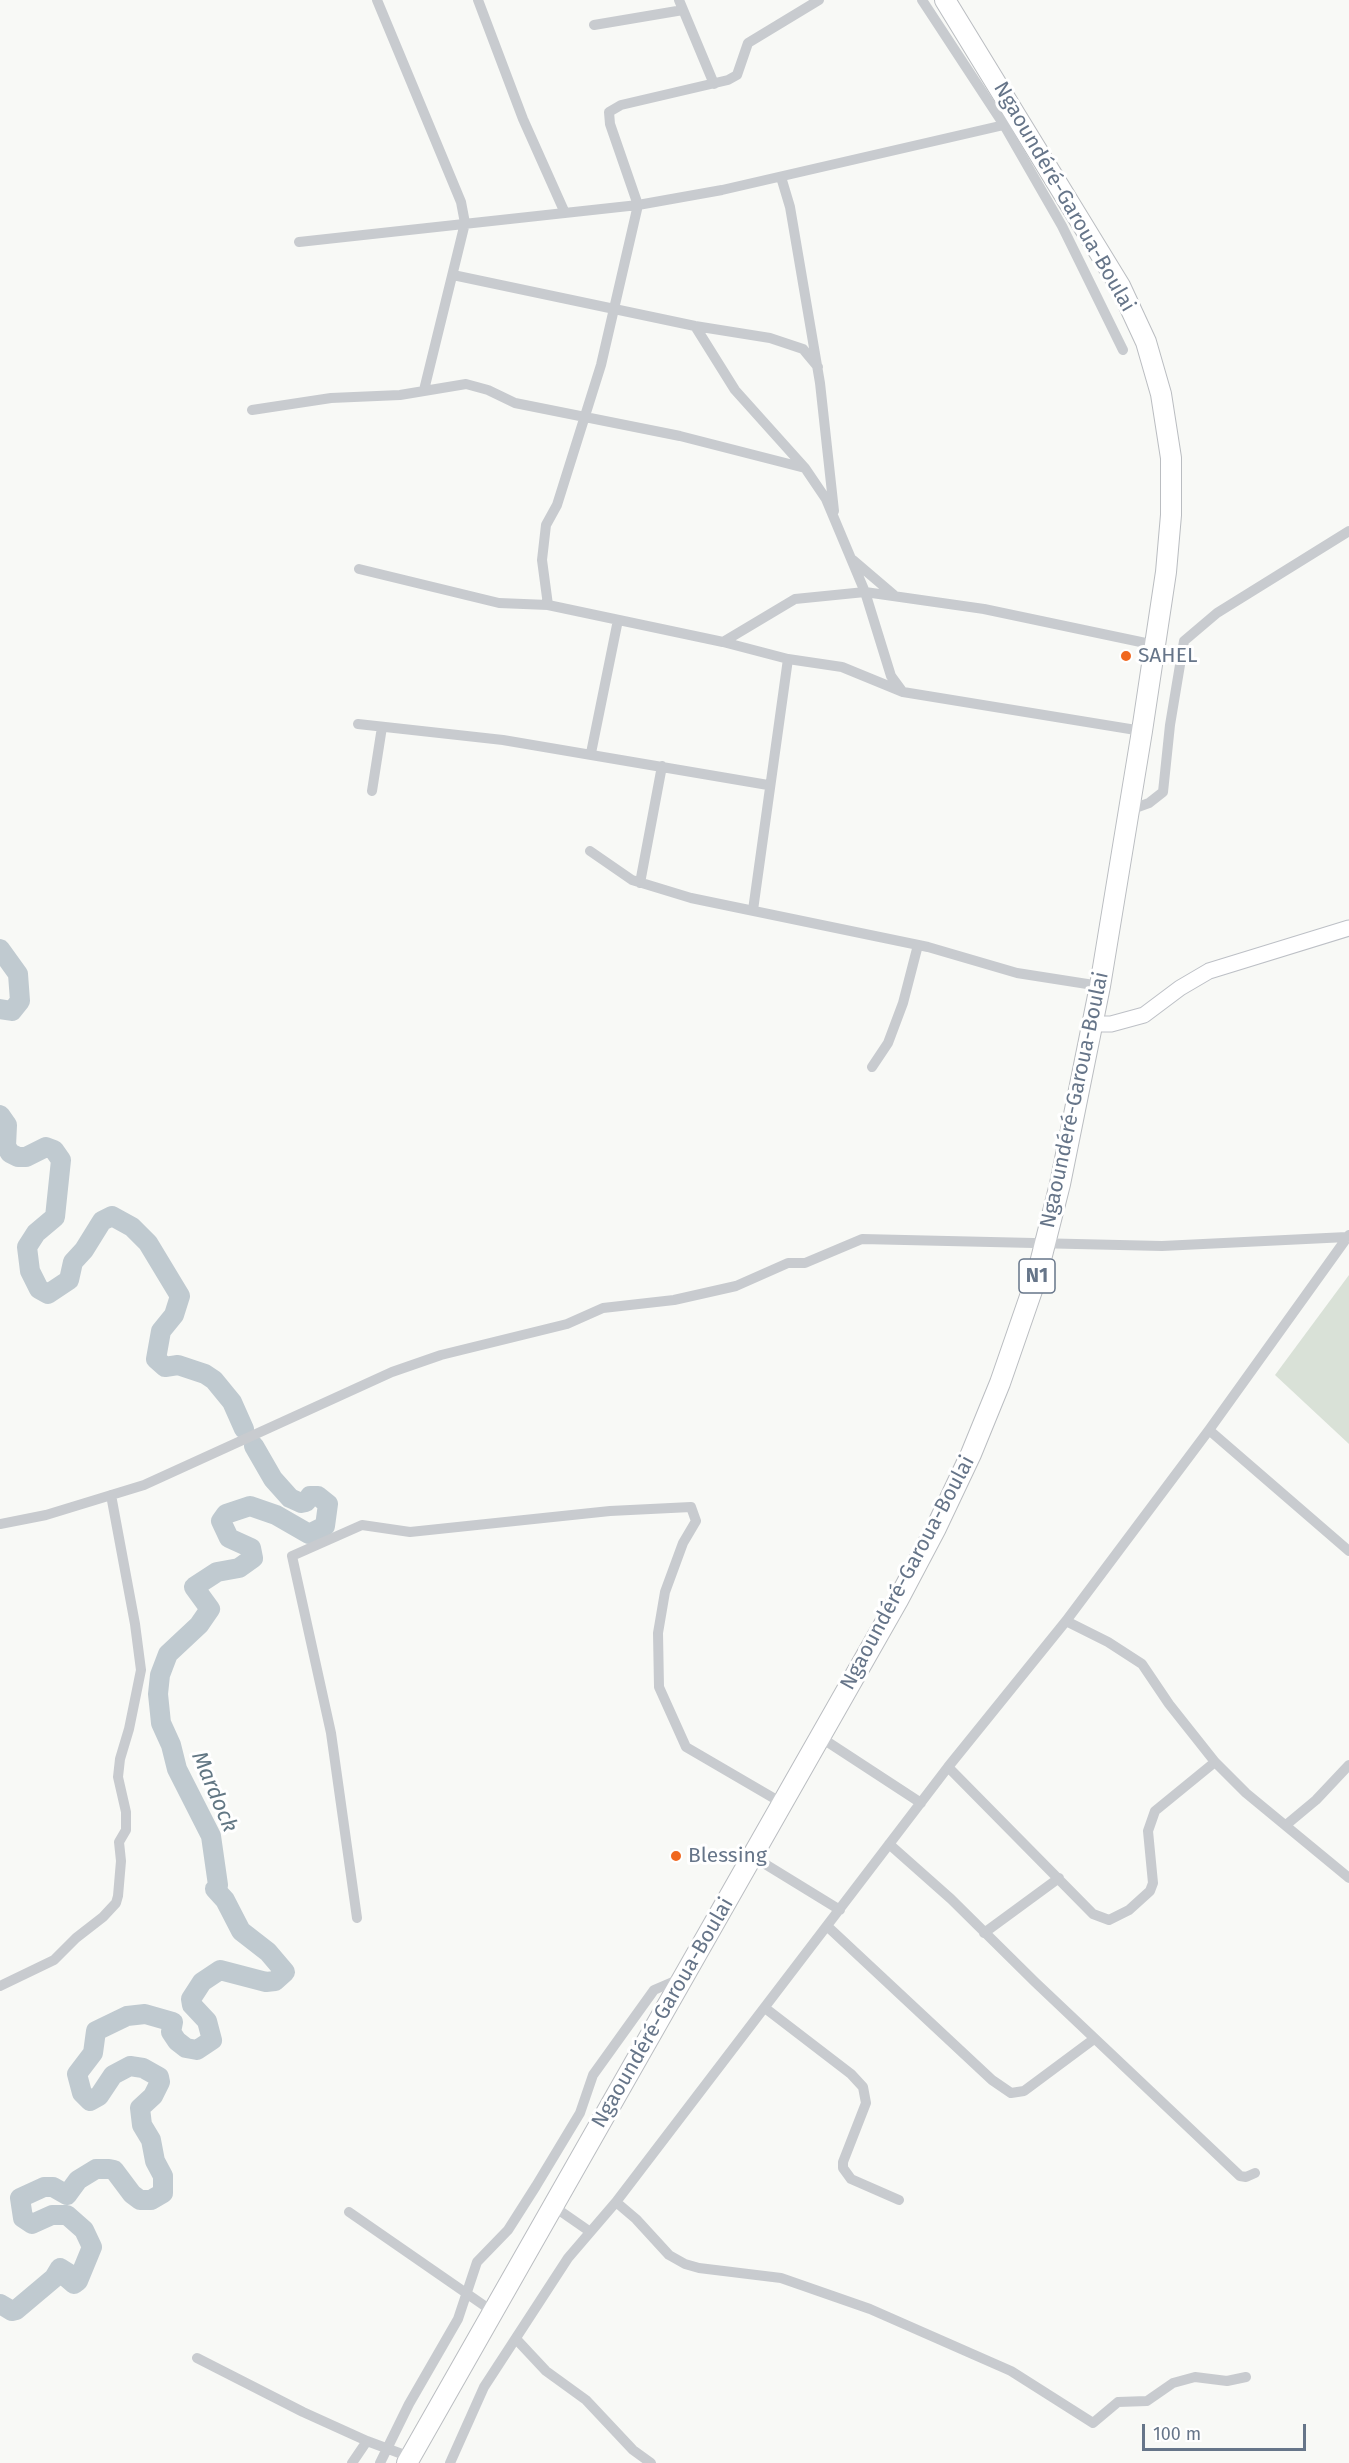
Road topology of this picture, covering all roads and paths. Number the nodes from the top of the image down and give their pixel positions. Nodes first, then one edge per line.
1 (377, 0) edge
2 (478, 0) edge
3 (819, 0) edge
4 (922, 0) edge
5 (945, 0) edge
6 (681, 5) edge
7 (594, 25) dead end
8 (982, 60) junction
9 (975, 82) junction
10 (714, 84) junction
11 (1004, 125) junction
12 (781, 177) junction
13 (638, 205) junction
14 (565, 213) junction
15 (465, 224) junction
16 (299, 242) dead end
17 (453, 275) junction
18 (614, 309) junction
19 (695, 326) junction
20 (1124, 350) dead end
21 (818, 367) junction
22 (424, 390) junction
23 (252, 410) dead end
24 (585, 418) junction
25 (806, 468) junction
26 (836, 524) junction
27 (1349, 531) edge
28 (849, 555) junction
29 (359, 569) dead end
30 (865, 592) junction
31 (894, 595) junction
32 (548, 605) junction
33 (618, 620) junction
34 (723, 642) junction
35 (1155, 645) junction
36 (788, 659) junction
37 (903, 692) junction
38 (358, 724) dead end
39 (382, 727) junction
40 (1142, 731) junction
41 (591, 753) junction
42 (662, 766) junction
43 (768, 785) junction
44 (372, 791) dead end
45 (1127, 811) junction
46 (590, 851) dead end
47 (640, 882) junction
48 (753, 910) junction
49 (1349, 928) edge
50 (918, 945) junction
51 (1100, 986) junction
52 (1092, 1024) junction
53 (872, 1067) dead end
54 (1348, 1236) edge
55 (1046, 1242) junction
56 (1209, 1430) junction
57 (111, 1495) junction
58 (0, 1524) edge
59 (1349, 1551) edge
60 (1066, 1621) junction
61 (820, 1737) junction
62 (1215, 1762) junction
63 (1349, 1765) edge
64 (948, 1767) junction
65 (782, 1803) junction
66 (921, 1803) junction
67 (1286, 1825) junction
68 (889, 1844) junction
69 (752, 1856) junction
70 (1347, 1871) edge
71 (1059, 1878) junction
72 (840, 1910) junction
73 (357, 1918) dead end
74 (827, 1926) junction
75 (984, 1933) junction
76 (683, 1977) junction
77 (0, 1986) edge
78 (765, 2008) junction
79 (1094, 2039) junction
80 (1255, 2173) dead end
81 (899, 2200) dead end
82 (616, 2202) junction
83 (553, 2206) junction
84 (349, 2212) dead end
85 (589, 2231) junction
86 (467, 2295) junction
87 (492, 2311) junction
88 (517, 2340) junction
89 (197, 2358) dead end
90 (1246, 2377) dead end
91 (367, 2441) junction
92 (387, 2449) junction
93 (408, 2460) edge
94 (352, 2463) edge
95 (380, 2463) edge
96 (450, 2463) edge
97 (651, 2463) edge

1 - 15 street
2 - 14 street
3 - 10 street
4 - 9 street
5 - 8 highway, Ngaoundéré-Garoua-Boulai / N1
6 - 7 street
6 - 10 street
8 - 9 street
8 - 35 highway, Ngaoundéré-Garoua-Boulai / N1
9 - 11 street
10 - 13 street
11 - 12 street
11 - 20 street
12 - 13 street
12 - 21 street
13 - 14 street
13 - 18 street
14 - 15 street
15 - 16 street
15 - 17 street
17 - 18 street
17 - 22 street
18 - 19 street
18 - 24 street
19 - 21 street
19 - 25 street
21 - 26 street
22 - 23 street
22 - 24 street
24 - 25 street
24 - 32 street
25 - 26 street
26 - 28 street
27 - 45 street
28 - 30 street
28 - 31 street
29 - 32 street
30 - 31 street
30 - 34 street
30 - 37 street
31 - 35 street
32 - 33 street
33 - 34 street
33 - 41 street
34 - 36 street
35 - 40 highway, Ngaoundéré-Garoua-Boulai / N1
36 - 37 street
36 - 43 street
37 - 40 street
38 - 39 street
39 - 41 street
39 - 44 street
40 - 45 highway, Ngaoundéré-Garoua-Boulai / N1
41 - 42 street
42 - 43 street
42 - 47 street
43 - 48 street
45 - 51 highway, Ngaoundéré-Garoua-Boulai / N1
46 - 47 street
47 - 48 street
48 - 50 street
49 - 52 street
50 - 51 street
50 - 53 street
51 - 52 highway, Ngaoundéré-Garoua-Boulai / N1
52 - 55 highway, Ngaoundéré-Garoua-Boulai / N1
54 - 55 street
54 - 56 street
55 - 57 street
55 - 61 highway, Ngaoundéré-Garoua-Boulai / N1
56 - 59 street
56 - 60 street
57 - 58 street
57 - 77 street
60 - 62 street
60 - 64 street
61 - 65 highway, Ngaoundéré-Garoua-Boulai / N1
61 - 66 street
62 - 67 street
62 - 71 street
63 - 67 street
64 - 66 street
64 - 71 street
65 - 69 highway, Ngaoundéré-Garoua-Boulai / N1
65 - 73 street
66 - 68 street
67 - 70 street
68 - 72 street
68 - 75 street
69 - 72 street
69 - 76 highway, Ngaoundéré-Garoua-Boulai / N1
71 - 75 street
72 - 74 street
74 - 78 street
74 - 79 street
75 - 79 street
76 - 83 highway, Ngaoundéré-Garoua-Boulai / N1
76 - 86 street
78 - 81 street
78 - 82 street
79 - 80 street
82 - 85 street
82 - 90 street
83 - 85 street
83 - 87 highway, Ngaoundéré-Garoua-Boulai / N1
84 - 86 street
85 - 88 street
86 - 87 street
86 - 92 street
87 - 93 highway, Ngaoundéré-Garoua-Boulai / N1
88 - 96 street
88 - 97 street
89 - 91 street
91 - 92 street
91 - 94 street
92 - 93 street
92 - 95 street

